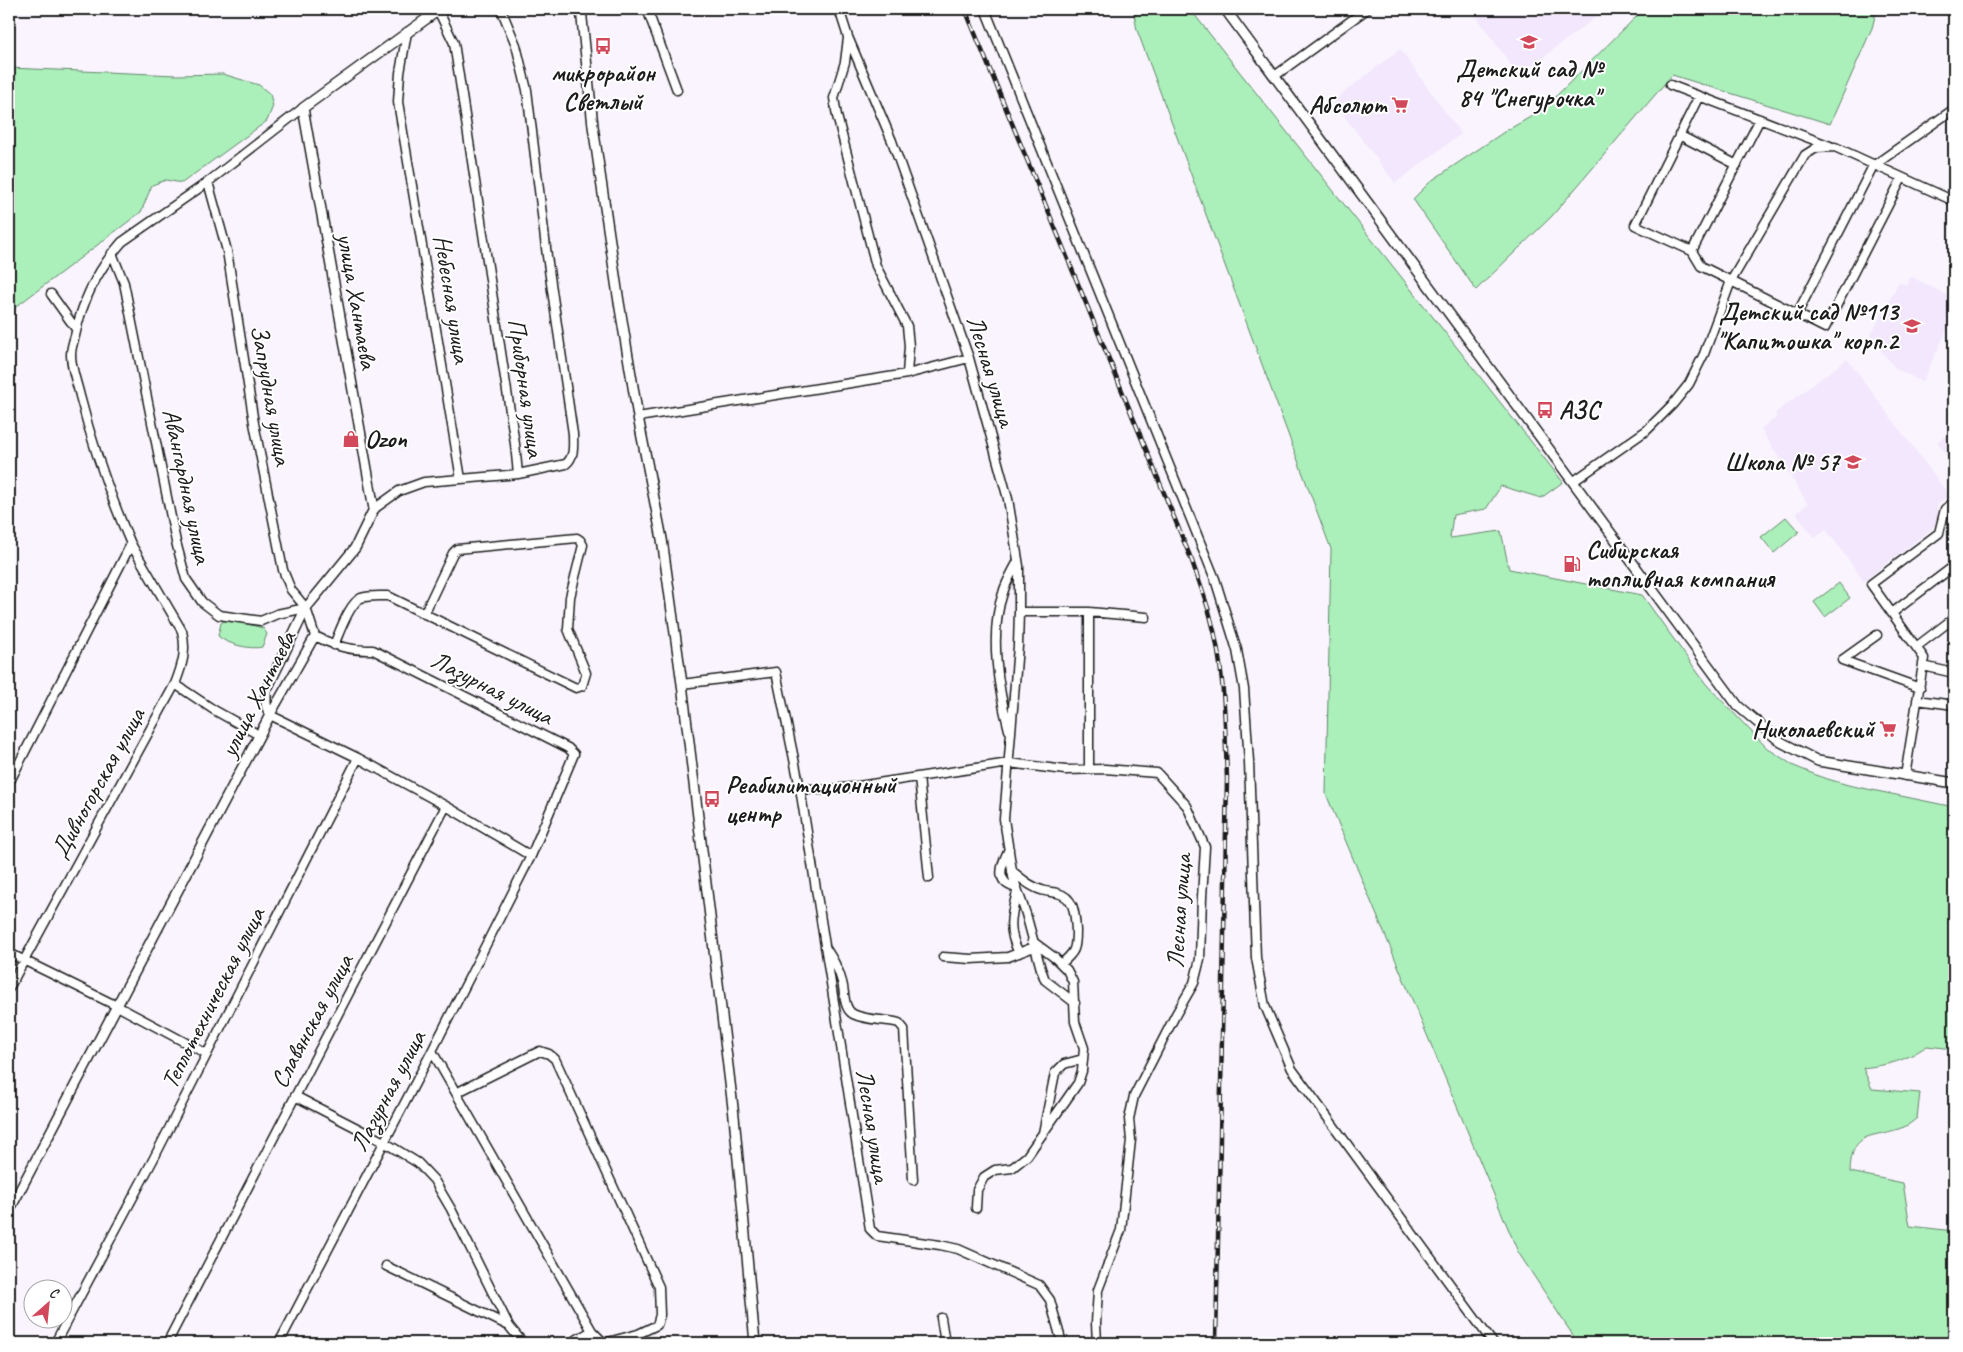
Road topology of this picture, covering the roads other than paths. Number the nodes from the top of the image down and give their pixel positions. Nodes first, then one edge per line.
1 (501, 9) edge
2 (581, 9) edge
3 (647, 9) edge
4 (839, 9) edge
5 (985, 9) edge
6 (1225, 9) edge
7 (1367, 9) edge
8 (439, 10) edge
9 (407, 32) junction
10 (848, 36) junction
11 (1276, 76) junction
12 (1670, 86) dead end
13 (677, 90) dead end
14 (1699, 96) junction
15 (303, 108) junction
16 (1954, 109) edge
17 (1760, 120) junction
18 (1680, 135) junction
19 (1835, 147) junction
20 (1737, 164) junction
21 (1873, 166) junction
22 (1902, 178) junction
23 (208, 182) junction
24 (1954, 201) edge
25 (1692, 252) junction
26 (112, 254) junction
27 (1731, 281) junction
28 (51, 294) dead end
29 (1797, 314) junction
30 (76, 329) junction
31 (969, 358) junction
32 (907, 374) junction
33 (638, 416) junction
34 (518, 474) junction
35 (462, 479) junction
36 (1574, 481) junction
37 (1954, 502) edge
38 (374, 509) junction
39 (131, 544) junction
40 (1018, 560) junction
41 (1954, 566) edge
42 (306, 608) junction
43 (1019, 612) junction
44 (1089, 612) junction
45 (1892, 613) junction
46 (424, 614) junction
47 (1146, 617) dead end
48 (1954, 618) edge
49 (1877, 634) dead end
50 (315, 636) junction
51 (334, 646) junction
52 (1916, 647) junction
53 (1923, 666) junction
54 (1954, 673) edge
55 (175, 684) junction
56 (682, 684) junction
57 (1920, 688) junction
58 (1917, 700) junction
59 (1954, 705) edge
60 (270, 716) junction
61 (259, 735) junction
62 (1011, 736) junction
63 (358, 758) junction
64 (1009, 763) junction
65 (1089, 770) junction
66 (1904, 776) junction
67 (919, 777) junction
68 (9, 783) edge
69 (1954, 783) edge
70 (800, 788) junction
71 (446, 806) junction
72 (1008, 849) junction
73 (531, 856) junction
74 (1012, 871) junction
75 (929, 878) dead end
76 (1017, 890) junction
77 (823, 943) junction
78 (1033, 944) junction
79 (9, 953) edge
80 (1019, 953) junction
81 (943, 957) dead end
82 (24, 959) junction
83 (1061, 964) junction
84 (9, 988) edge
85 (1075, 1003) junction
86 (117, 1006) junction
87 (432, 1051) junction
88 (206, 1054) junction
89 (1082, 1058) junction
90 (456, 1094) junction
91 (295, 1096) junction
92 (1043, 1133) junction
93 (384, 1142) junction
94 (913, 1180) dead end
95 (976, 1208) dead end
96 (9, 1211) edge
97 (386, 1266) dead end
98 (941, 1318) dead end
99 (509, 1326) junction
100 (592, 1331) junction
101 (54, 1343) edge
102 (167, 1343) edge
103 (279, 1343) edge
104 (523, 1343) edge
105 (570, 1343) edge
106 (755, 1343) edge
107 (945, 1343) edge
108 (1062, 1343) edge
109 (1098, 1343) edge
110 (1493, 1343) edge

1 - 34 street, Приборная улица
2 - 33 street
3 - 13 street
4 - 10 street, Лесная улица
5 - 110 street
6 - 11 street
7 - 11 street
8 - 9 street
8 - 34 street, Приборная улица
9 - 15 street
9 - 35 street, Небесная улица
10 - 31 street, Лесная улица
10 - 32 street
11 - 36 street
12 - 14 street
14 - 17 street
14 - 18 street
15 - 23 street, Дивногорская улица
15 - 38 street, улица Хантаева
16 - 21 street
17 - 19 street
17 - 20 street
18 - 20 street
18 - 25 street
19 - 21 street
19 - 27 street
20 - 25 street
21 - 22 street
21 - 29 street
22 - 24 street
22 - 29 street
23 - 26 street, Дивногорская улица
23 - 42 street, Запрудная улица
25 - 27 street
26 - 30 street, Дивногорская улица
26 - 42 street, Авангардная улица
27 - 29 street
27 - 36 street
28 - 30 street
30 - 39 street, Дивногорская улица
31 - 32 street
31 - 40 street, Лесная улица
32 - 33 street
33 - 56 street
34 - 35 street
35 - 38 street
36 - 66 street
37 - 45 street
38 - 42 street, улица Хантаева
39 - 55 street, Дивногорская улица
39 - 68 street
40 - 43 street, Лесная улица
40 - 62 street
41 - 45 street
42 - 50 street, улица Хантаева
42 - 60 street
43 - 44 street
43 - 62 street, Лесная улица
44 - 47 street
44 - 65 street
45 - 52 street
46 - 46 street
46 - 51 street
48 - 52 street
49 - 57 street
50 - 51 street, Лазурная улица
50 - 60 street, улица Хантаева
51 - 73 street, Лазурная улица
52 - 53 street
53 - 54 street
53 - 57 street
55 - 61 street
55 - 82 street, Дивногорская улица
56 - 70 street, Лесная улица
56 - 106 street
57 - 58 street
58 - 59 street
58 - 66 street
60 - 61 street, улица Хантаева
60 - 63 street
61 - 86 street, улица Хантаева
62 - 64 street, Лесная улица
63 - 71 street
63 - 88 street, Теплотехническая улица
64 - 65 street, Лесная улица
64 - 67 street
64 - 72 street, Лесная улица
65 - 109 street, Лесная улица
66 - 69 street
67 - 70 street
67 - 75 street
70 - 77 street, Лесная улица
71 - 73 street
71 - 91 street, Славянская улица
72 - 74 street, Лесная улица
72 - 76 street
73 - 87 street, Лазурная улица
74 - 76 street, Лесная улица
74 - 83 street
76 - 78 street, Лесная улица
76 - 80 street
77 - 94 street
77 - 108 street, Лесная улица
78 - 80 street
78 - 83 street
78 - 85 street, Лесная улица
79 - 82 street
80 - 81 street
82 - 84 street, Дивногорская улица
82 - 86 street
83 - 85 street
85 - 89 street
86 - 88 street
86 - 96 street, улица Хантаева
87 - 90 street
87 - 93 street, Лазурная улица
88 - 101 street, Теплотехническая улица
89 - 92 street
89 - 92 street
90 - 100 street
90 - 100 street
91 - 93 street
91 - 102 street, Славянская улица
92 - 95 street
93 - 99 street
93 - 103 street, Лазурная улица
97 - 99 street
98 - 107 street
99 - 104 street
100 - 105 street

